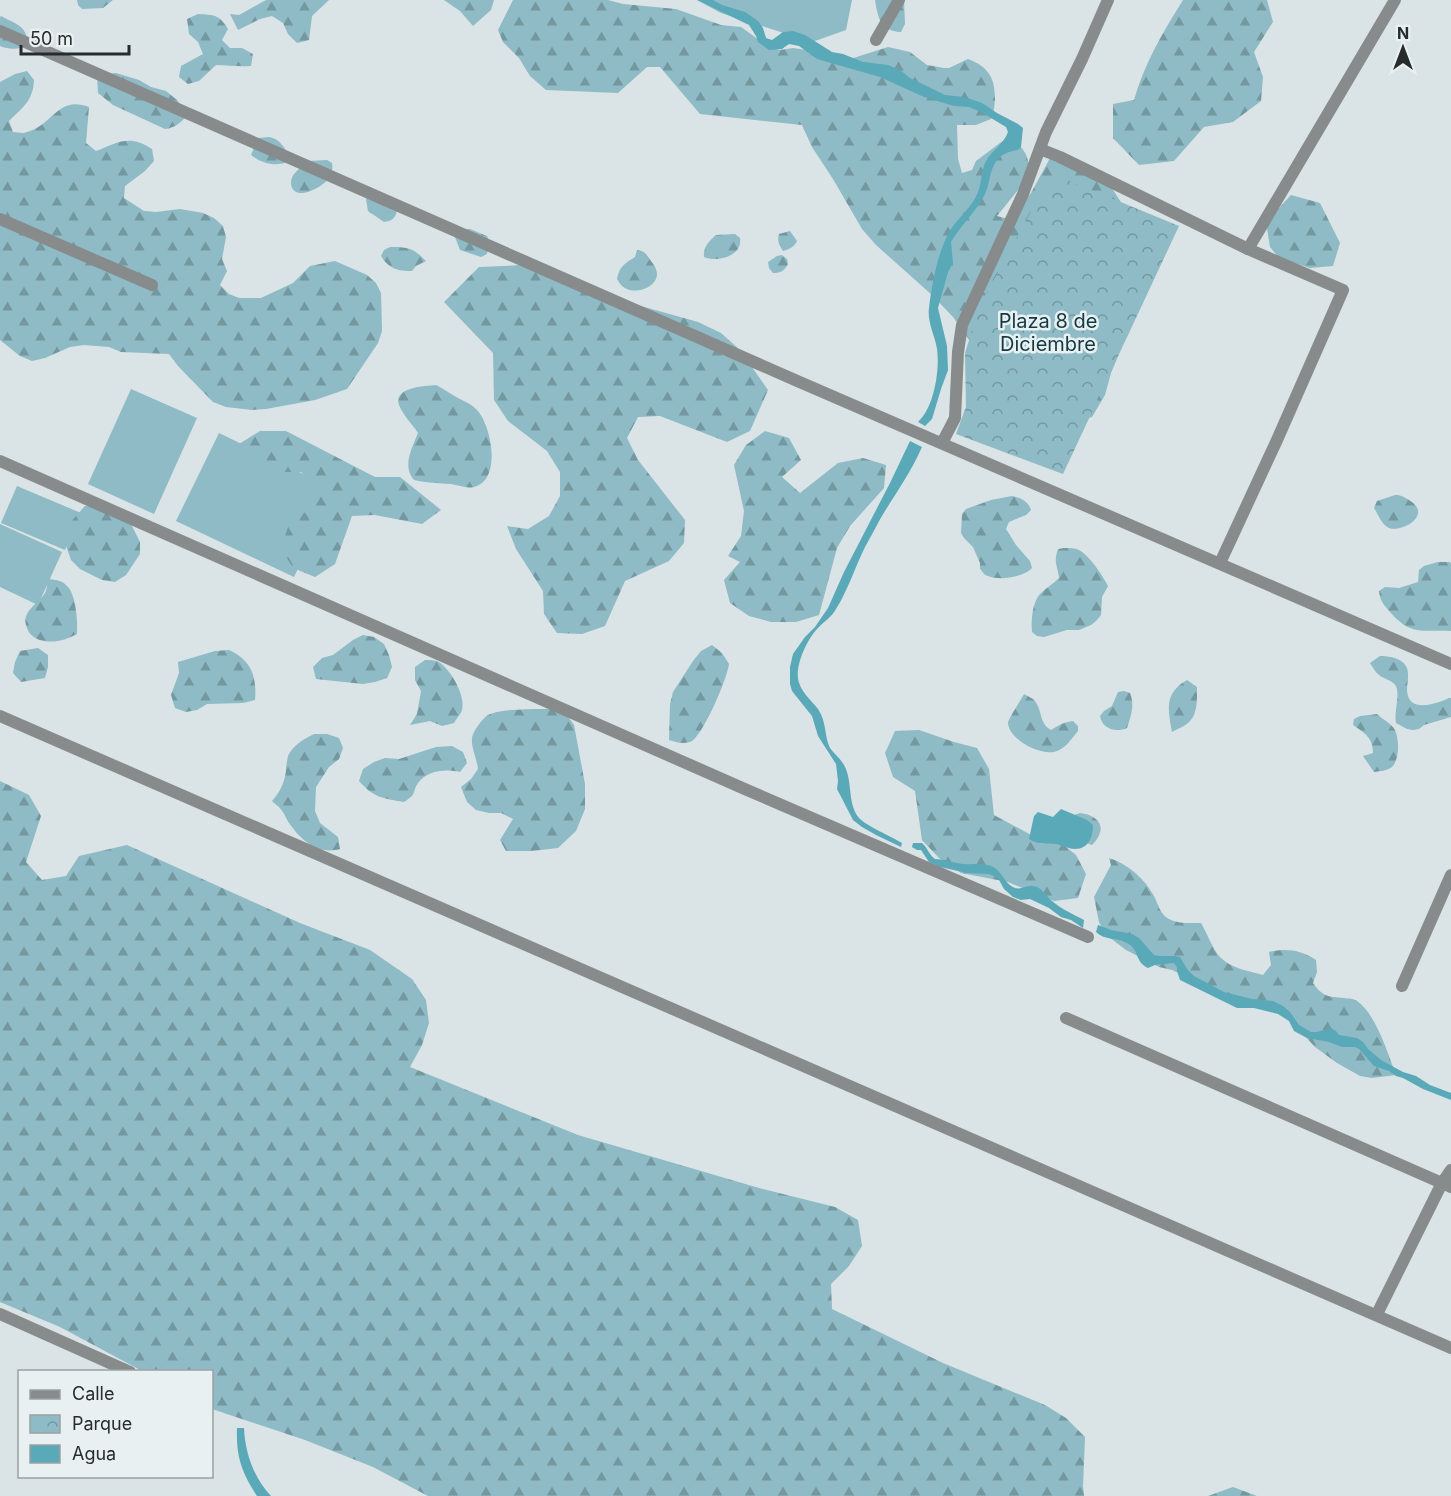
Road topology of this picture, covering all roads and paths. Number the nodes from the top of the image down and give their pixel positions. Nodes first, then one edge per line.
1 (899, 0) edge
2 (1108, 0) edge
3 (1395, 0) edge
4 (0, 31) edge
5 (876, 40) dead end
6 (1040, 149) junction
7 (0, 219) edge
8 (1248, 249) junction
9 (152, 285) dead end
10 (942, 443) junction
11 (0, 461) edge
12 (1220, 563) junction
13 (1451, 664) edge
14 (0, 716) edge
15 (1451, 875) edge
16 (1088, 937) dead end
17 (1402, 986) dead end
18 (1066, 1018) dead end
19 (1451, 1170) edge
20 (1446, 1185) edge
21 (0, 1314) edge
22 (1377, 1314) junction
23 (1451, 1348) edge
24 (128, 1370) edge

1 - 5 street
2 - 6 street
3 - 8 street
4 - 10 street
6 - 8 street
6 - 10 street
7 - 9 street
8 - 12 street
10 - 12 street
11 - 16 street
12 - 13 street
14 - 22 street
15 - 17 street
18 - 20 street
19 - 20 street
20 - 22 street
21 - 24 street
22 - 23 street

